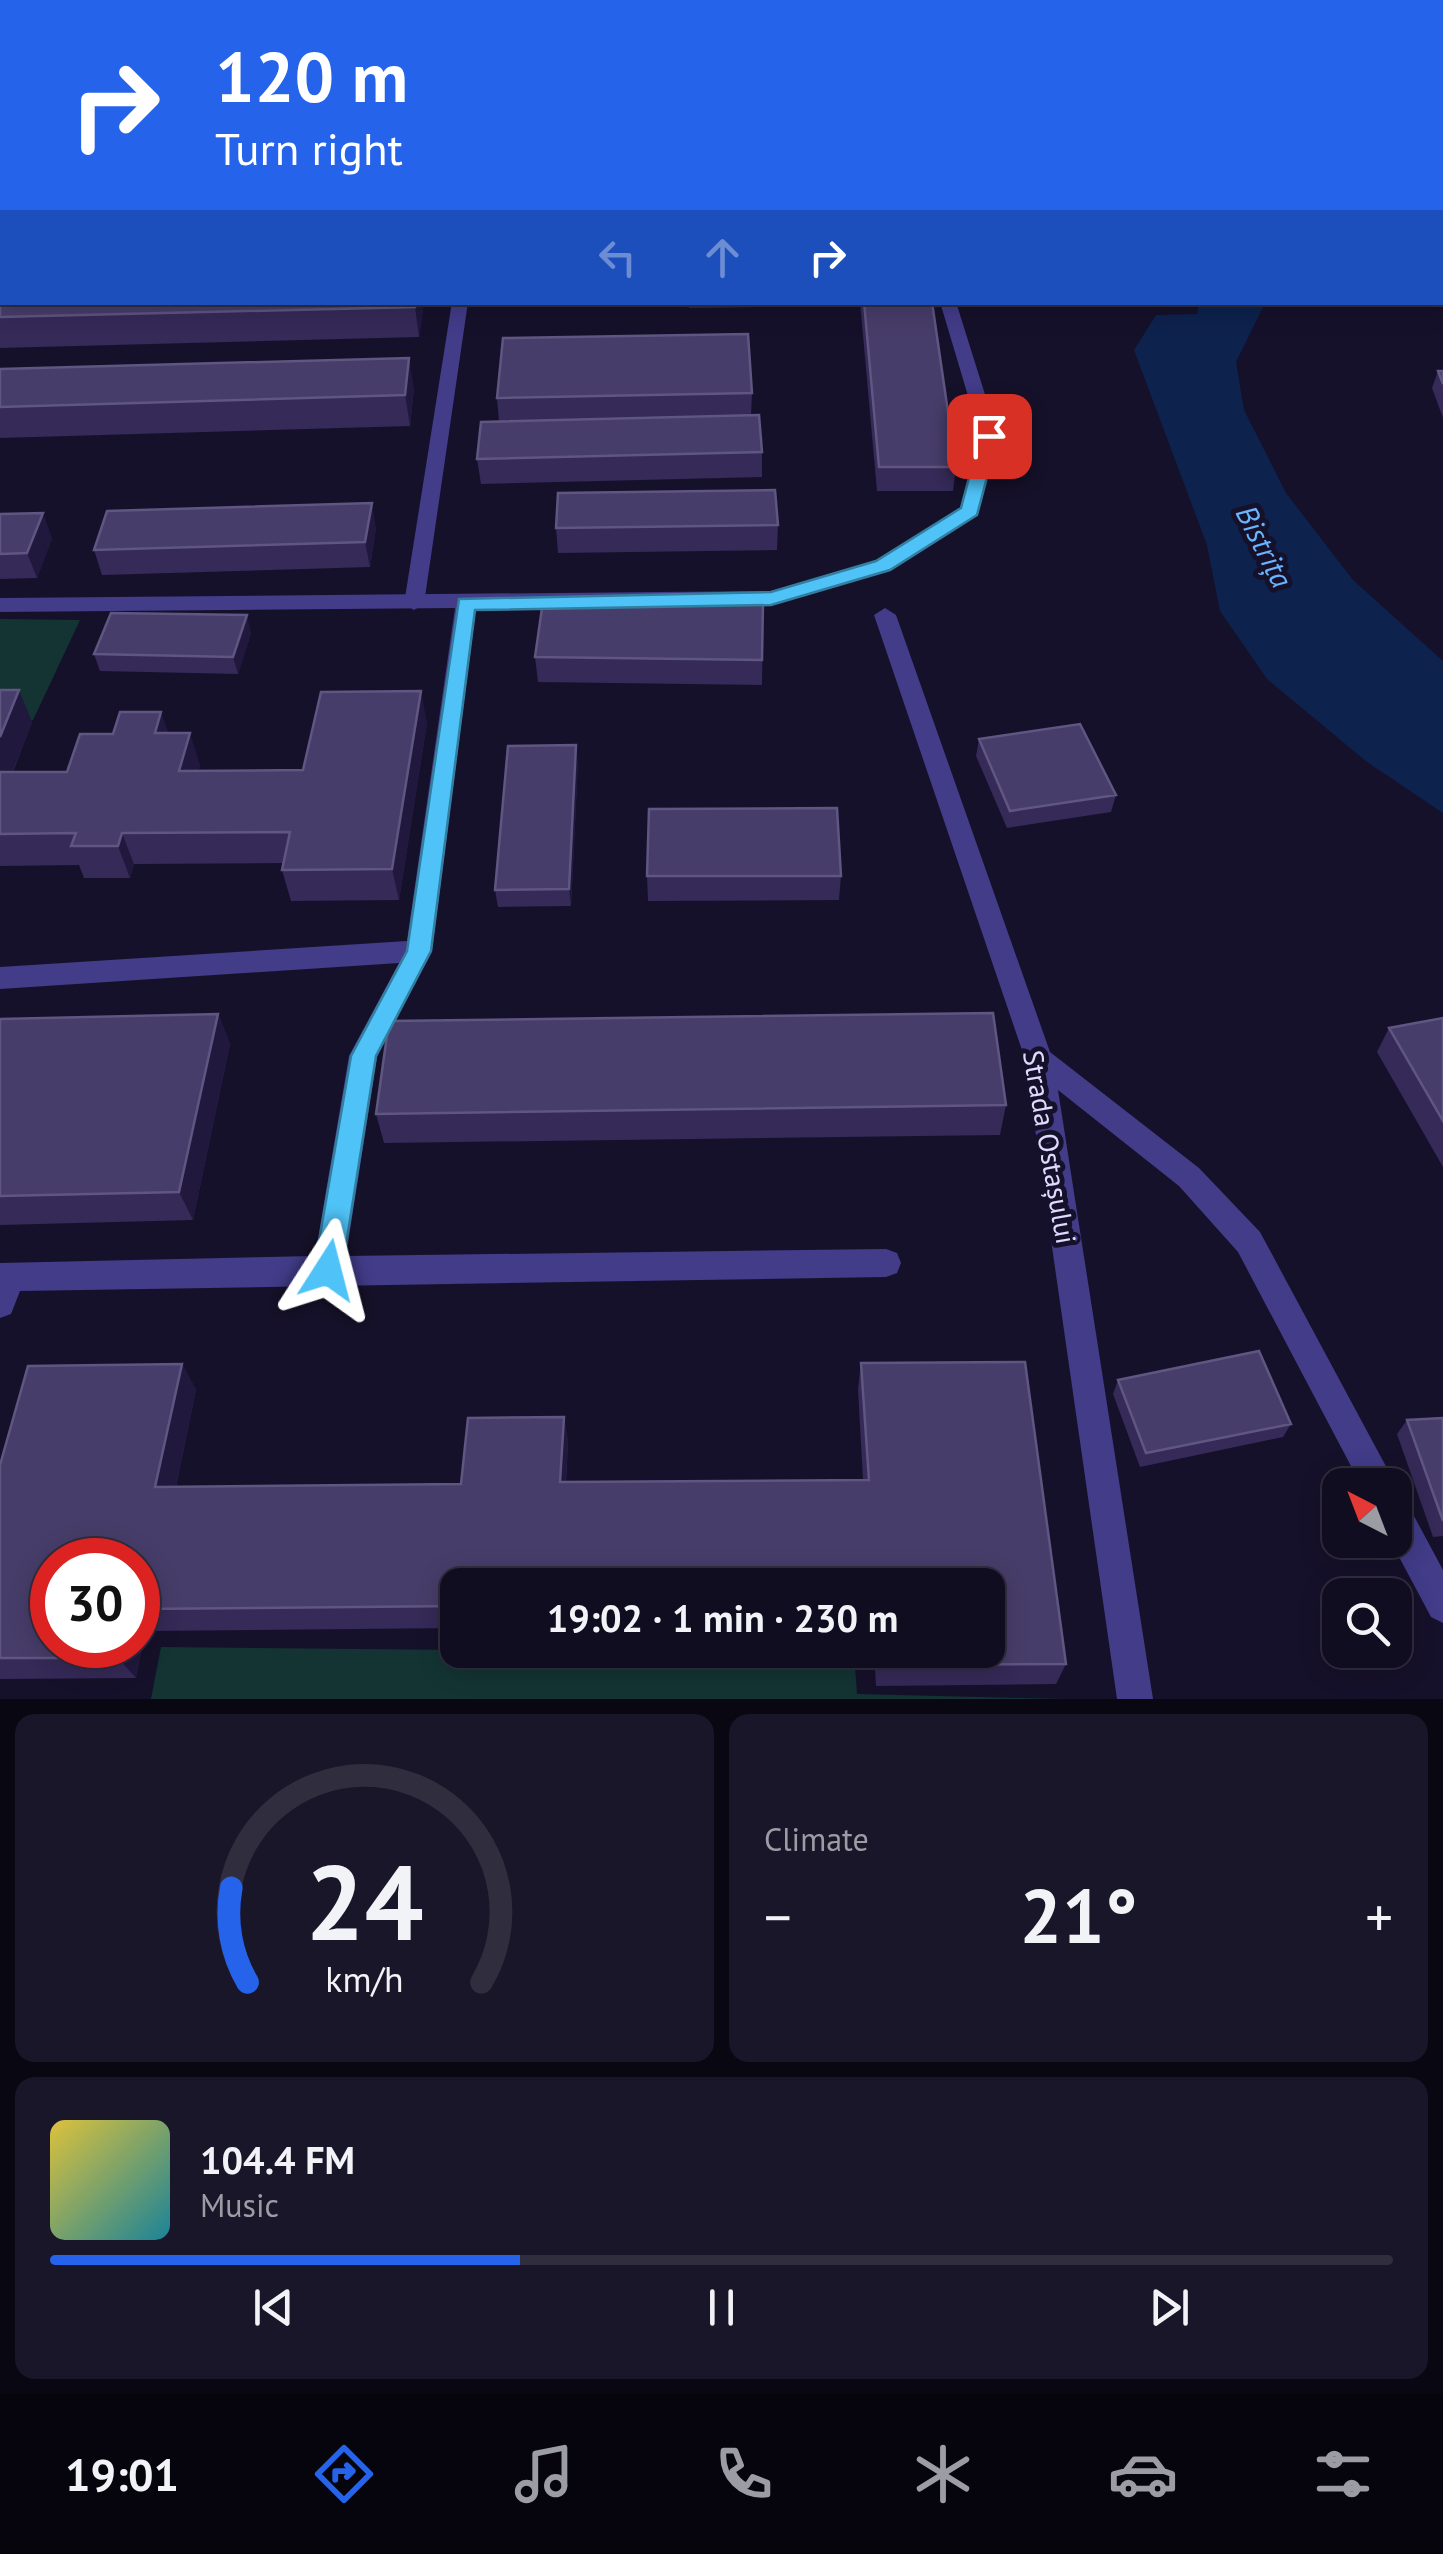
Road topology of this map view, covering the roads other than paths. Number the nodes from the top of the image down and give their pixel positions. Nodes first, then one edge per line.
1 (460, 305) edge
2 (949, 305) edge
3 (771, 598) joint
4 (414, 604) junction
5 (466, 604) junction
6 (0, 605) edge
7 (884, 615) dead end
8 (419, 951) junction
9 (0, 978) edge
10 (1038, 1059) junction
11 (886, 1262) dead end
12 (328, 1270) junction
13 (3, 1286) edge
14 (1370, 1468) edge
15 (1412, 1547) edge
16 (1443, 1605) edge
17 (1135, 1699) edge

1 - 4 lane
2 - 3 lane
3 - 5 street
4 - 5 street
4 - 6 street
5 - 8 street
7 - 10 street, Strada Ostașului
8 - 9 street
8 - 12 street
10 - 14 street
10 - 17 street, Strada Ostașului
11 - 12 street
12 - 13 street
15 - 16 street

